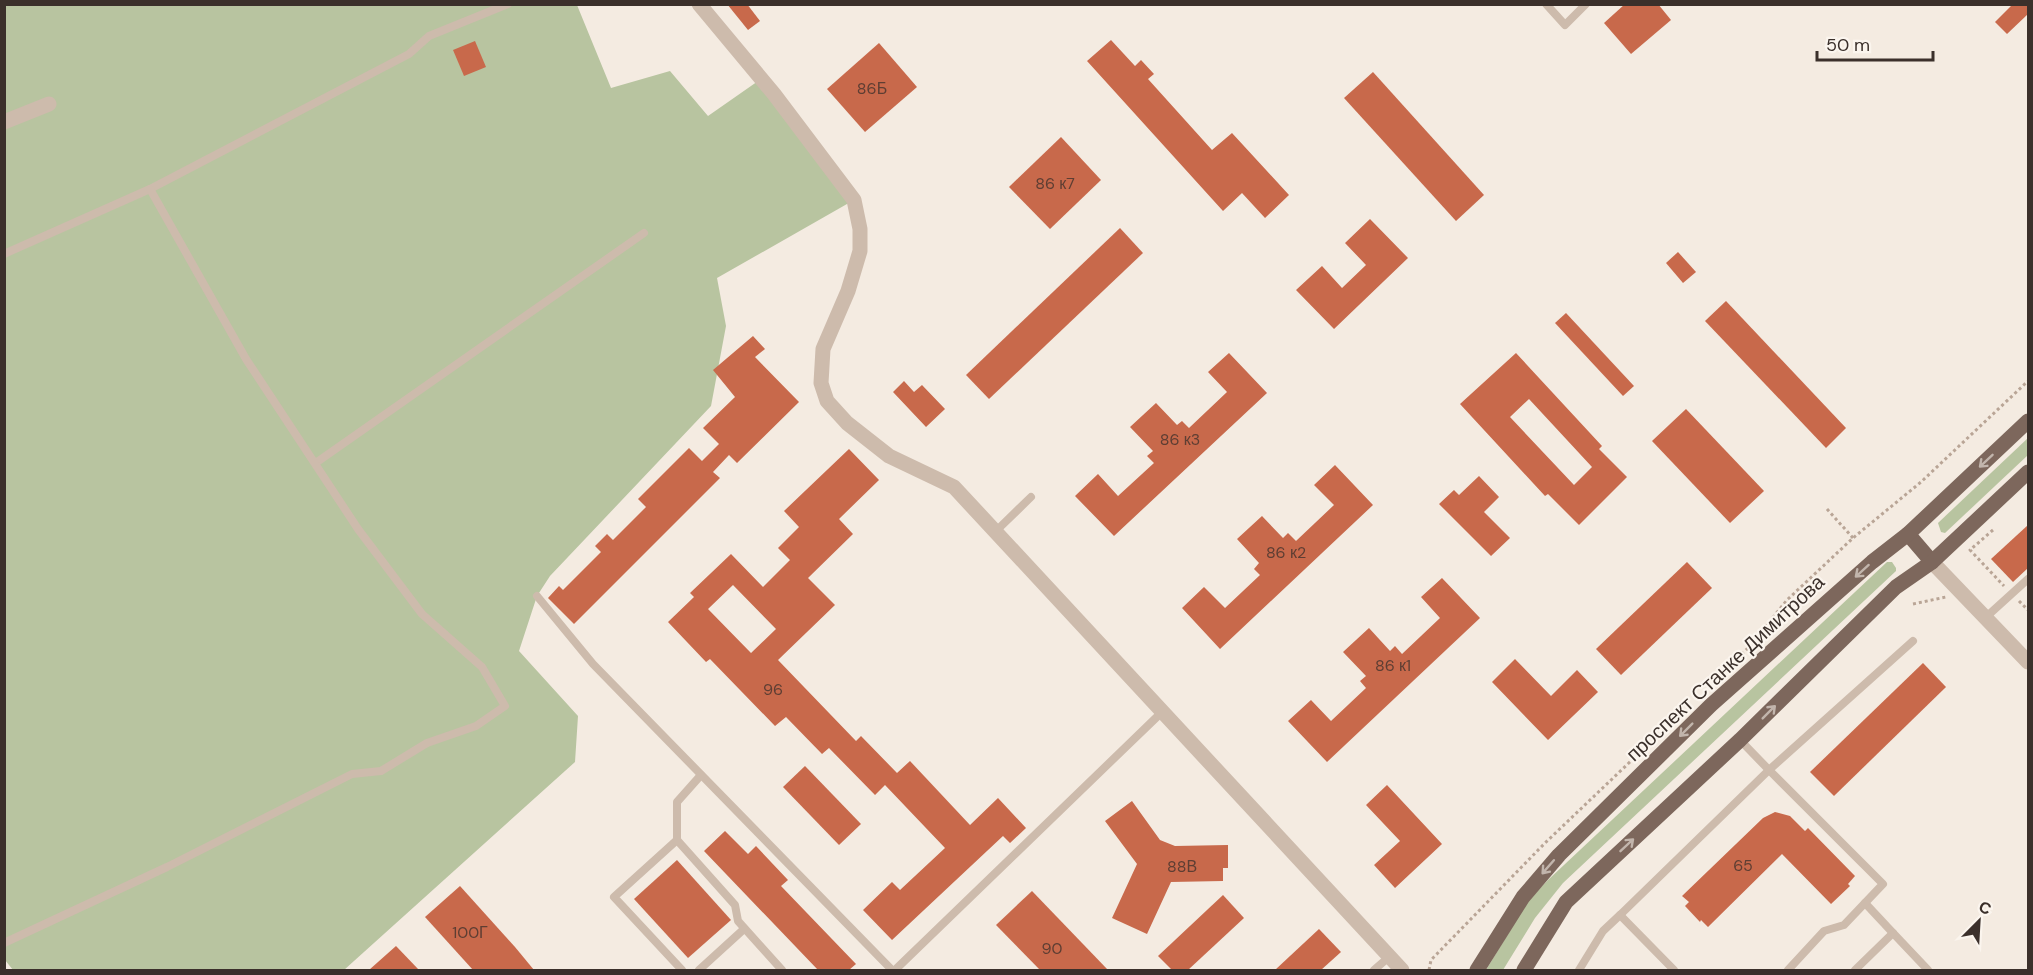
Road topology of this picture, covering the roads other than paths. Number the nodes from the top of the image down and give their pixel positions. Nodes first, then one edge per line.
1 (508, 4) edge
2 (699, 4) edge
3 (1546, 4) edge
4 (1586, 4) edge
5 (49, 104) dead end
6 (4, 122) edge
7 (150, 189) junction
8 (644, 233) dead end
9 (4, 254) edge
10 (2028, 421) edge
11 (317, 462) junction
12 (2028, 471) edge
13 (1031, 497) dead end
14 (995, 532) junction
15 (1908, 534) junction
16 (1932, 562) junction
17 (2028, 579) edge
18 (537, 597) dead end
19 (1985, 618) junction
20 (1913, 641) dead end
21 (2028, 662) edge
22 (1162, 712) junction
23 (1740, 740) junction
24 (1769, 770) junction
25 (701, 775) junction
26 (677, 840) junction
27 (1865, 903) junction
28 (1620, 915) junction
29 (744, 929) junction
30 (1893, 933) junction
31 (4, 943) edge
32 (1389, 957) junction
33 (682, 970) edge
34 (699, 970) edge
35 (782, 970) edge
36 (893, 970) edge
37 (1374, 970) edge
38 (1402, 970) edge
39 (1477, 970) edge
40 (1524, 970) edge
41 (1579, 970) edge
42 (1674, 970) edge
43 (1788, 970) edge
44 (1855, 970) edge
45 (1928, 970) edge

1 - 7 lane
2 - 14 street
3 - 4 lane
5 - 6 street
7 - 9 lane
7 - 11 lane
8 - 11 lane
10 -> 15 main road, проспект Станке Димитрова
11 - 31 lane
12 - 16 main road
13 - 14 lane
14 - 22 street
15 - 16 main road
15 -> 39 main road, проспект Станке Димитрова
16 - 19 street
23 -> 16 main road
17 - 19 lane
18 - 25 lane
19 - 21 street
20 - 24 lane
22 - 32 street
22 - 36 lane
23 - 24 lane
40 -> 23 main road
24 - 27 lane
24 - 28 lane
25 - 26 lane
25 - 36 lane
26 - 29 lane
26 - 33 lane
27 - 30 lane
27 - 43 lane
28 - 41 lane
28 - 42 lane
29 - 34 lane
29 - 35 lane
30 - 44 lane
30 - 45 lane
32 - 37 lane
32 - 38 street

